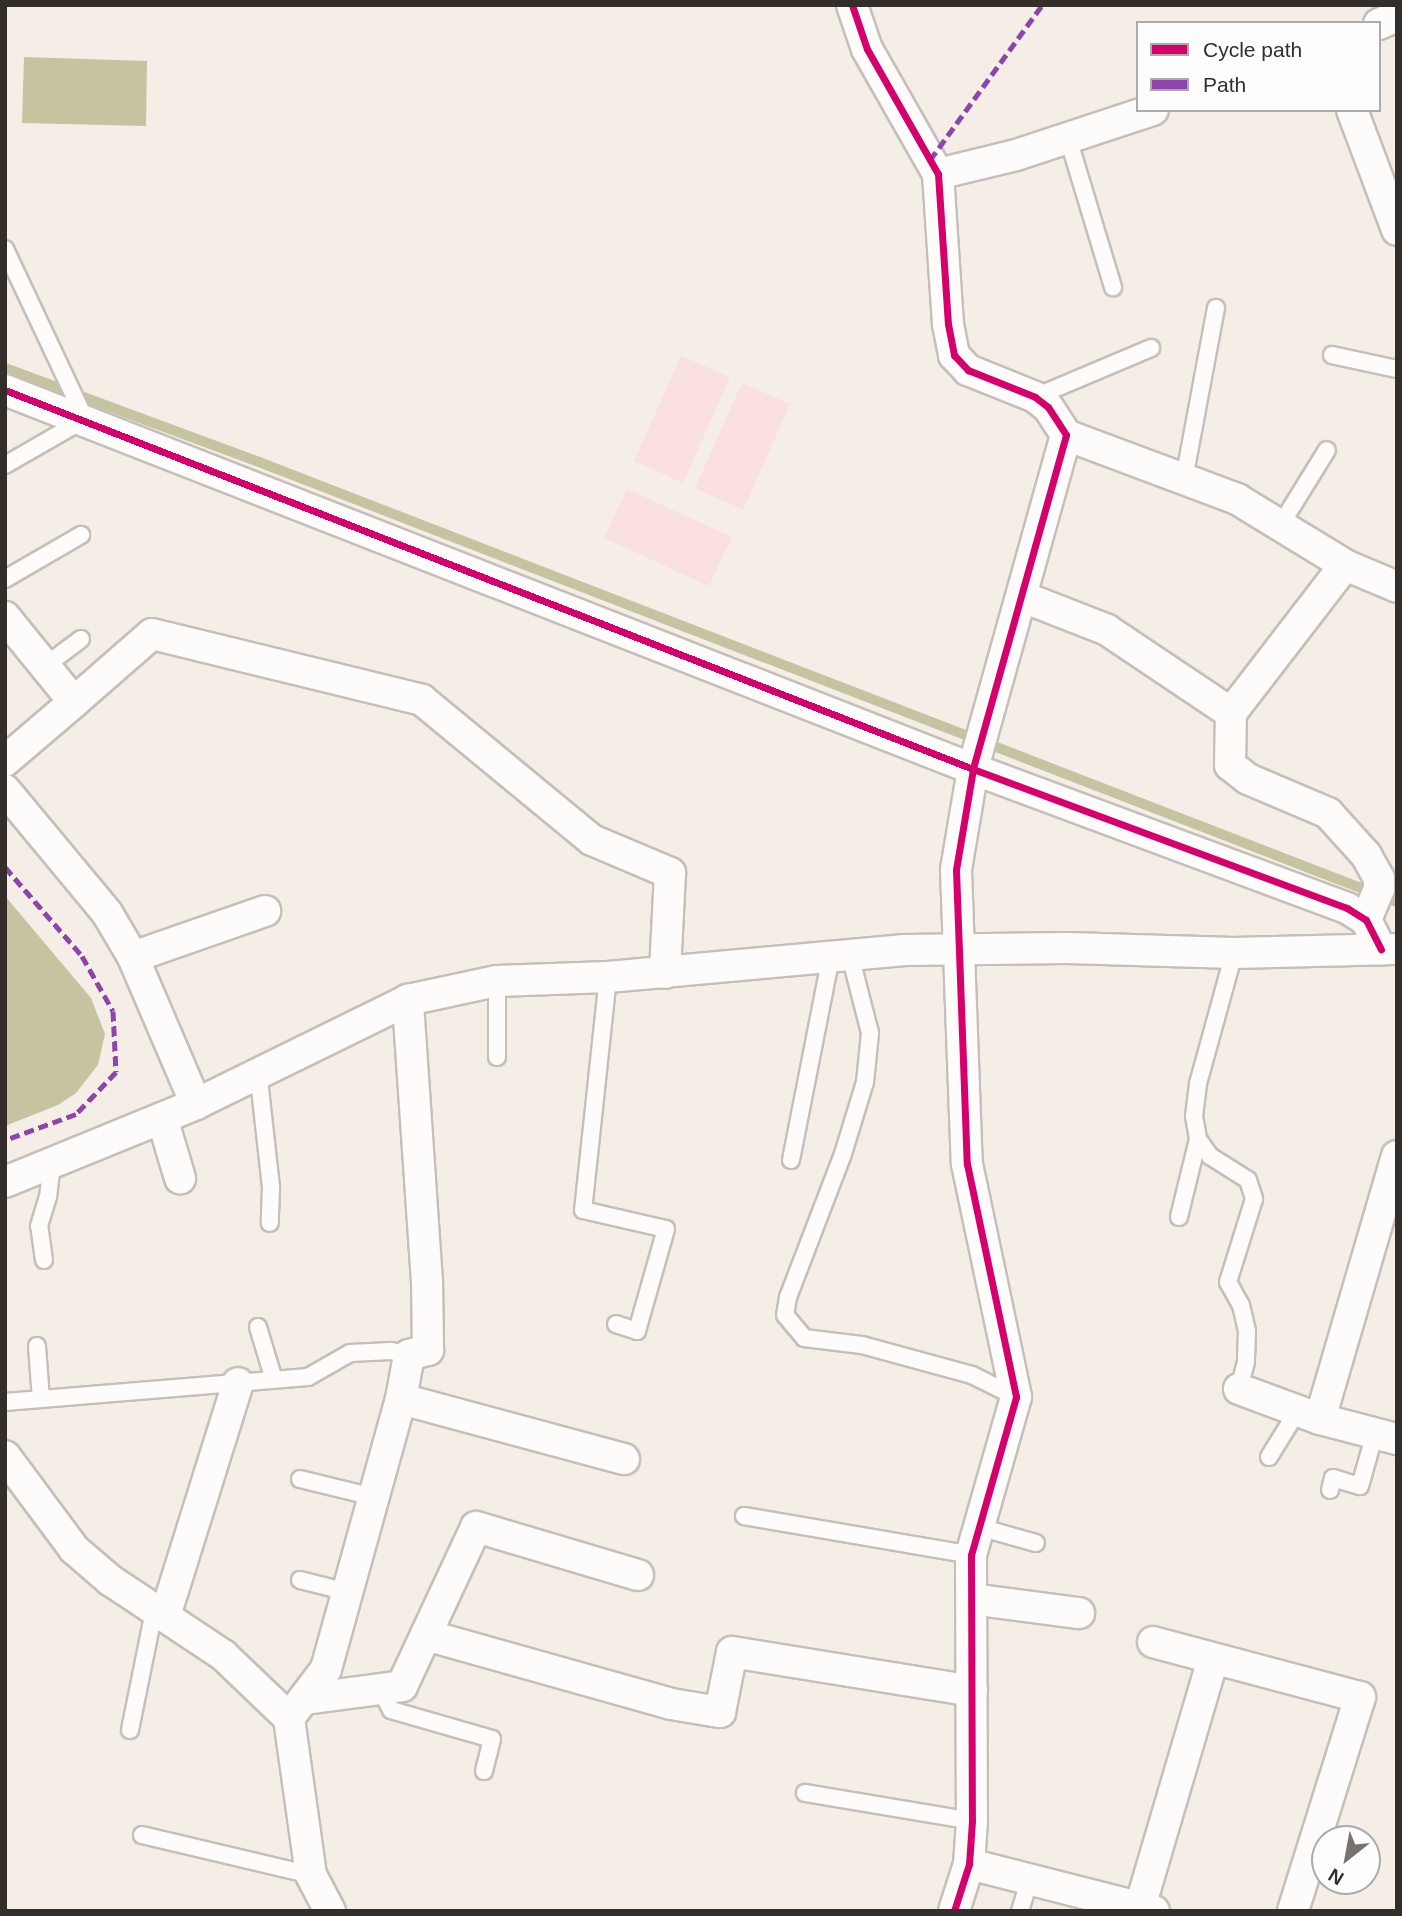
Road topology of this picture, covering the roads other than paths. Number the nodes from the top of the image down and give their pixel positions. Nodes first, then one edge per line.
1 (852, 5) edge
2 (1147, 112) edge
3 (1353, 112) edge
4 (1068, 138) junction
5 (938, 174) junction
6 (1397, 230) edge
7 (5, 249) edge
8 (19, 279) junction
9 (1113, 287) dead end
10 (5, 290) edge
11 (1216, 308) dead end
12 (1151, 348) dead end
13 (1332, 355) dead end
14 (1397, 369) edge
15 (5, 390) edge
16 (1035, 397) junction
17 (85, 419) junction
18 (1066, 435) junction
19 (1326, 450) dead end
20 (5, 465) edge
21 (1184, 480) junction
22 (1280, 526) junction
23 (81, 535) dead end
24 (1345, 565) junction
25 (5, 579) edge
26 (1397, 587) edge
27 (1023, 597) junction
28 (5, 617) edge
29 (81, 639) dead end
30 (45, 666) junction
31 (74, 702) junction
32 (1231, 713) junction
33 (5, 761) edge
34 (973, 769) junction
35 (5, 790) edge
36 (265, 911) dead end
37 (1366, 920) junction
38 (958, 949) junction
39 (1389, 949) edge
40 (1234, 953) junction
41 (840, 955) junction
42 (133, 957) junction
43 (665, 973) junction
44 (608, 977) junction
45 (497, 981) junction
46 (408, 1000) junction
47 (497, 1057) dead end
48 (258, 1071) junction
49 (196, 1104) junction
50 (162, 1118) junction
51 (1198, 1139) junction
52 (1397, 1156) edge
53 (791, 1160) dead end
54 (52, 1163) junction
55 (180, 1178) dead end
56 (5, 1182) edge
57 (1179, 1217) dead end
58 (270, 1223) dead end
59 (44, 1260) dead end
60 (615, 1324) dead end
61 (258, 1327) dead end
62 (37, 1346) dead end
63 (409, 1355) junction
64 (274, 1380) junction
65 (238, 1383) junction
66 (1239, 1389) joint
67 (1016, 1396) junction
68 (41, 1399) junction
69 (401, 1399) junction
70 (5, 1402) edge
71 (1309, 1414) junction
72 (1386, 1436) edge
73 (5, 1456) edge
74 (1269, 1457) dead end
75 (624, 1459) dead end
76 (300, 1479) dead end
77 (1330, 1490) dead end
78 (374, 1497) junction
79 (744, 1516) dead end
80 (979, 1527) junction
81 (1036, 1543) dead end
82 (971, 1555) junction
83 (638, 1575) dead end
84 (300, 1580) dead end
85 (347, 1592) junction
86 (972, 1599) junction
87 (1079, 1613) dead end
88 (160, 1614) junction
89 (426, 1635) junction
90 (1153, 1642) dead end
91 (1213, 1659) junction
92 (380, 1689) junction
93 (972, 1691) junction
94 (297, 1709) junction
95 (130, 1730) dead end
96 (484, 1771) dead end
97 (805, 1793) dead end
98 (972, 1821) junction
99 (142, 1835) dead end
100 (969, 1864) junction
101 (311, 1875) junction
102 (1030, 1879) junction
103 (1147, 1909) edge
104 (330, 1911) edge
105 (954, 1911) edge
106 (1020, 1911) edge
107 (1293, 1911) edge

1 - 5 street
2 - 4 street
3 - 6 street
4 - 5 street
4 - 9 lane
5 - 16 street
7 - 8 lane
8 - 10 lane
8 - 17 lane
11 - 21 lane
12 - 16 lane
13 - 14 lane
15 - 17 street
16 - 18 street
17 - 20 lane
17 - 34 street
18 - 21 street
18 - 27 street
19 - 22 lane
21 - 22 street
22 - 24 street
23 - 25 lane
24 - 26 street
24 - 32 street
27 - 32 street
27 - 34 street
28 - 30 street
29 - 30 lane
30 - 31 street
31 - 33 street
31 - 43 street
32 - 37 street
34 - 37 street
34 - 38 street
35 - 42 street
36 - 42 street
37 - 39 street
38 - 40 street
38 - 41 street
38 - 67 street
39 - 40 street
40 - 51 lane
41 - 43 street
41 - 53 lane
41 - 67 lane
42 - 49 street
43 - 44 street
44 - 45 street
44 - 60 lane
45 - 46 street
45 - 47 lane
46 - 48 street
46 - 63 street
48 - 49 street
48 - 58 lane
49 - 50 street
50 - 54 street
50 - 55 street
51 - 57 lane
51 - 66 lane
52 - 71 street
54 - 56 street
54 - 59 lane
61 - 64 lane
62 - 68 lane
63 - 64 lane
63 - 69 street
64 - 65 lane
65 - 68 lane
65 - 88 street
66 - 71 street
67 - 80 street
68 - 70 lane
69 - 75 street
69 - 78 street
71 - 72 street
71 - 74 lane
72 - 77 lane
73 - 88 street
76 - 78 lane
78 - 85 street
79 - 82 lane
80 - 81 lane
80 - 82 street
82 - 86 street
83 - 89 street
84 - 85 lane
85 - 94 street
86 - 87 street
86 - 93 street
88 - 94 street
88 - 95 lane
89 - 92 street
89 - 93 street
90 - 91 street
91 - 103 street
91 - 107 street
92 - 94 street
92 - 96 lane
93 - 98 street
94 - 101 street
97 - 98 lane
98 - 100 street
99 - 101 lane
100 - 102 street
100 - 105 street
101 - 104 street
102 - 103 street
102 - 106 lane

